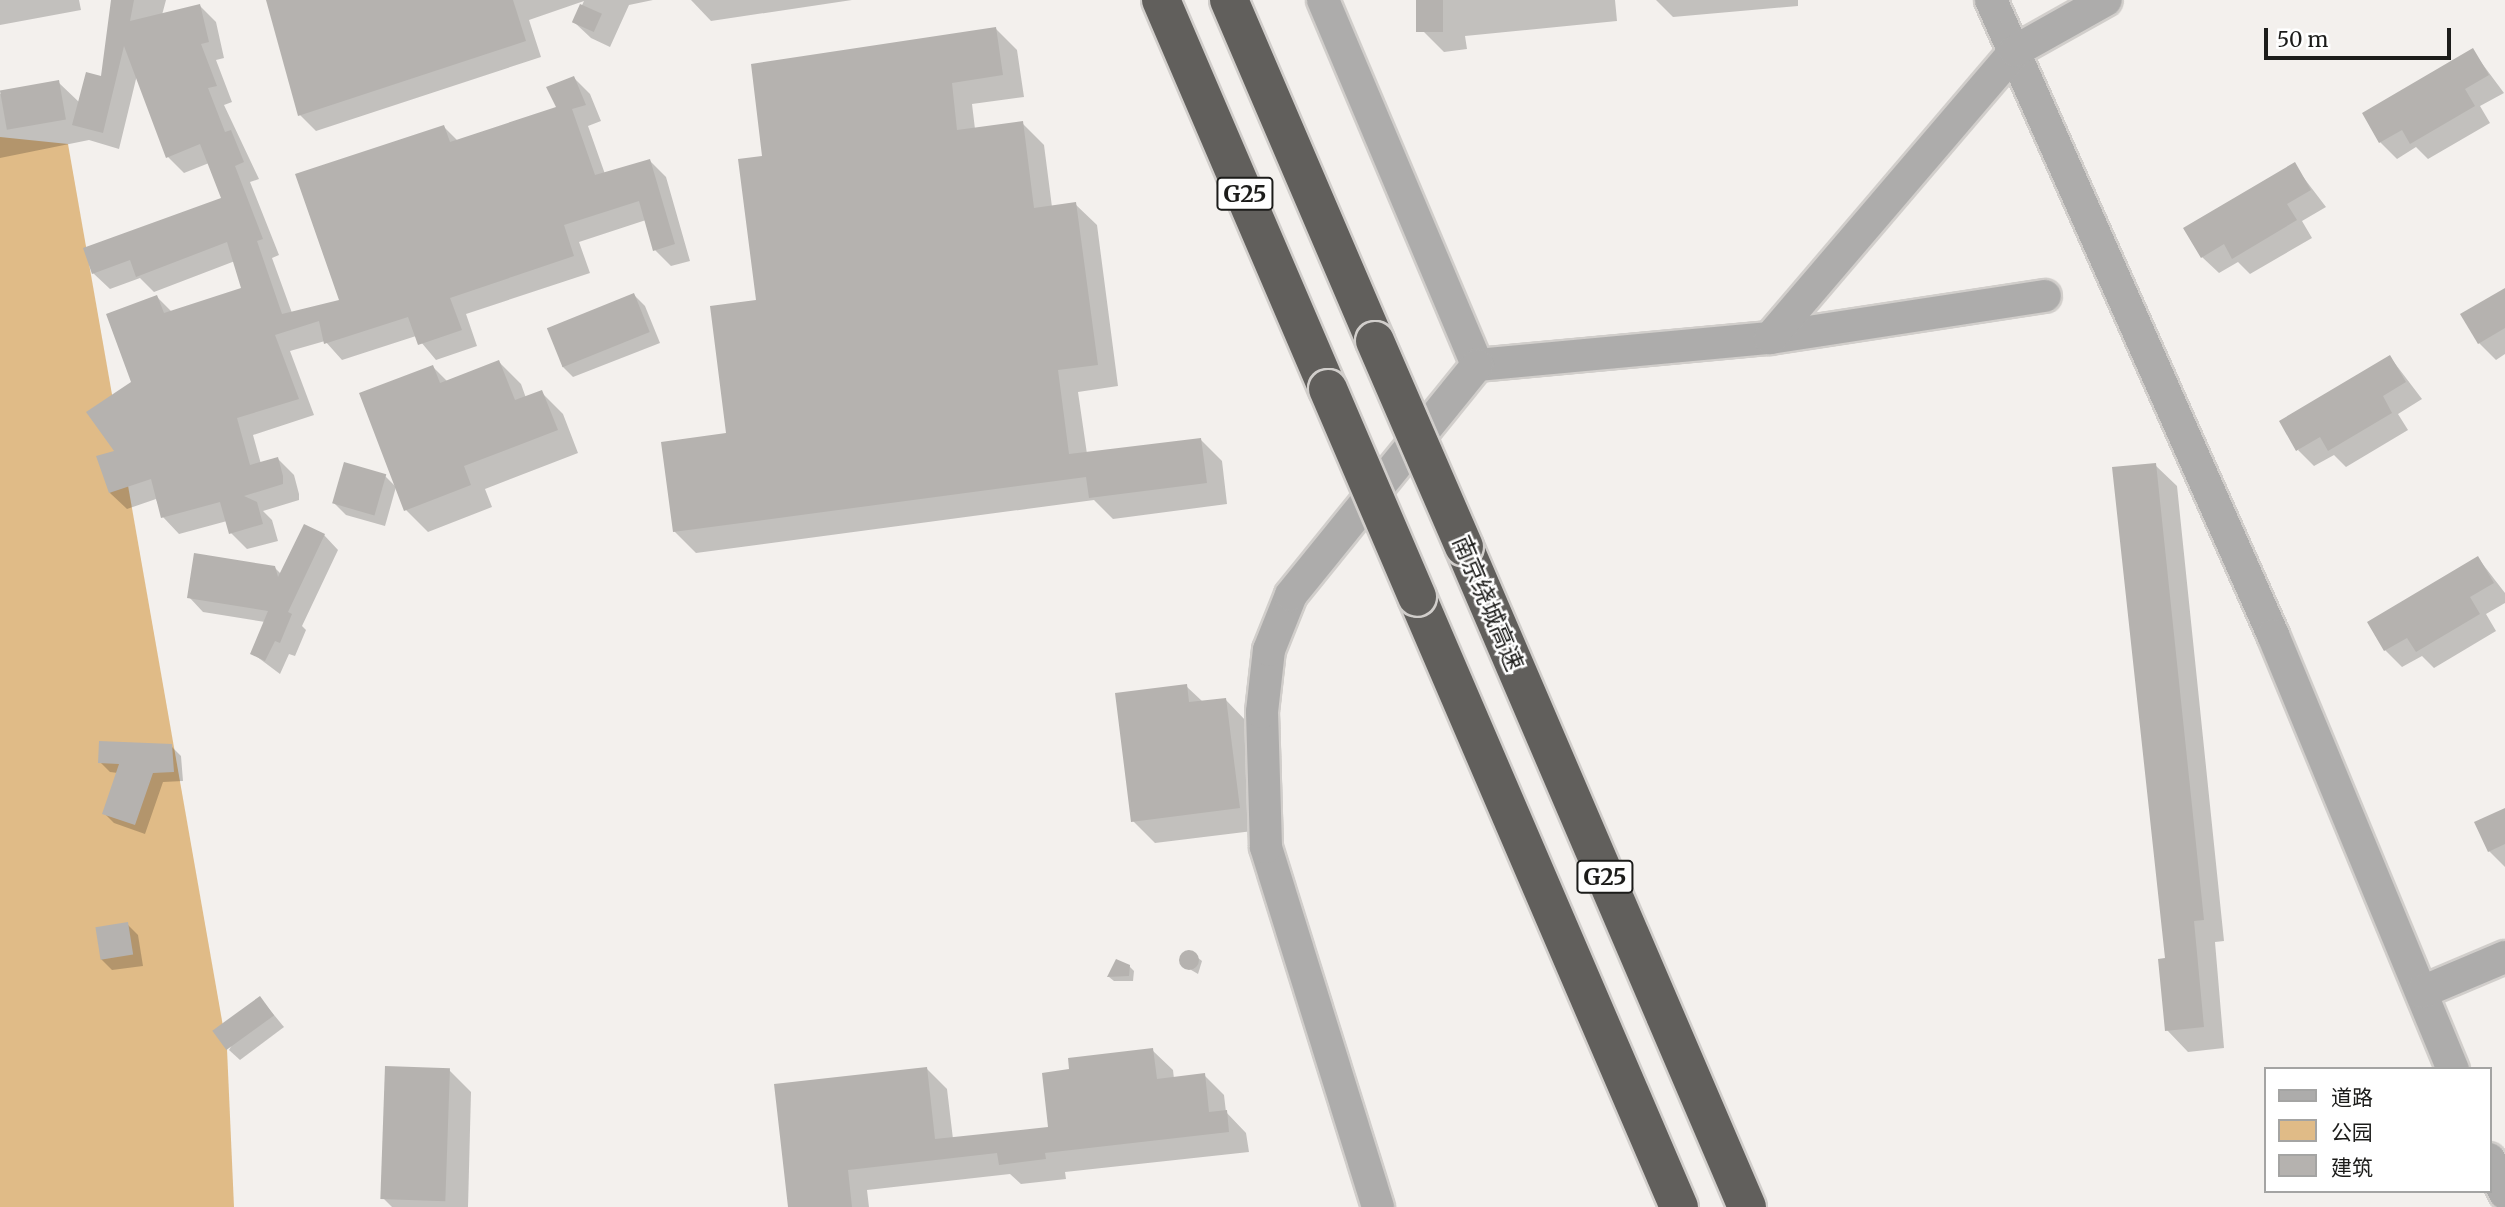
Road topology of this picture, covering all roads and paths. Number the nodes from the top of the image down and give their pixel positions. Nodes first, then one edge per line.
1 (1161, 0) edge
2 (1229, 0) edge
3 (1323, 0) edge
4 (1991, 0) edge
5 (2106, 0) edge
6 (2015, 51) junction
7 (2045, 296) dead end
8 (1770, 338) junction
9 (1476, 365) junction
10 (2505, 957) edge
11 (2422, 992) junction
12 (2452, 1067) edge
13 (2491, 1164) edge
14 (2505, 1195) edge
15 (1378, 1207) edge
16 (1679, 1207) edge
17 (1747, 1207) edge

1 - 16 highway, G25, bridge
2 - 17 highway, 南京绕城高速 / G25, bridge
3 - 9 street
4 - 6 street
5 - 6 street
6 - 8 street
6 - 11 street
7 - 8 street
8 - 9 street
9 - 15 street
10 - 11 street
11 - 12 street
13 - 14 street

